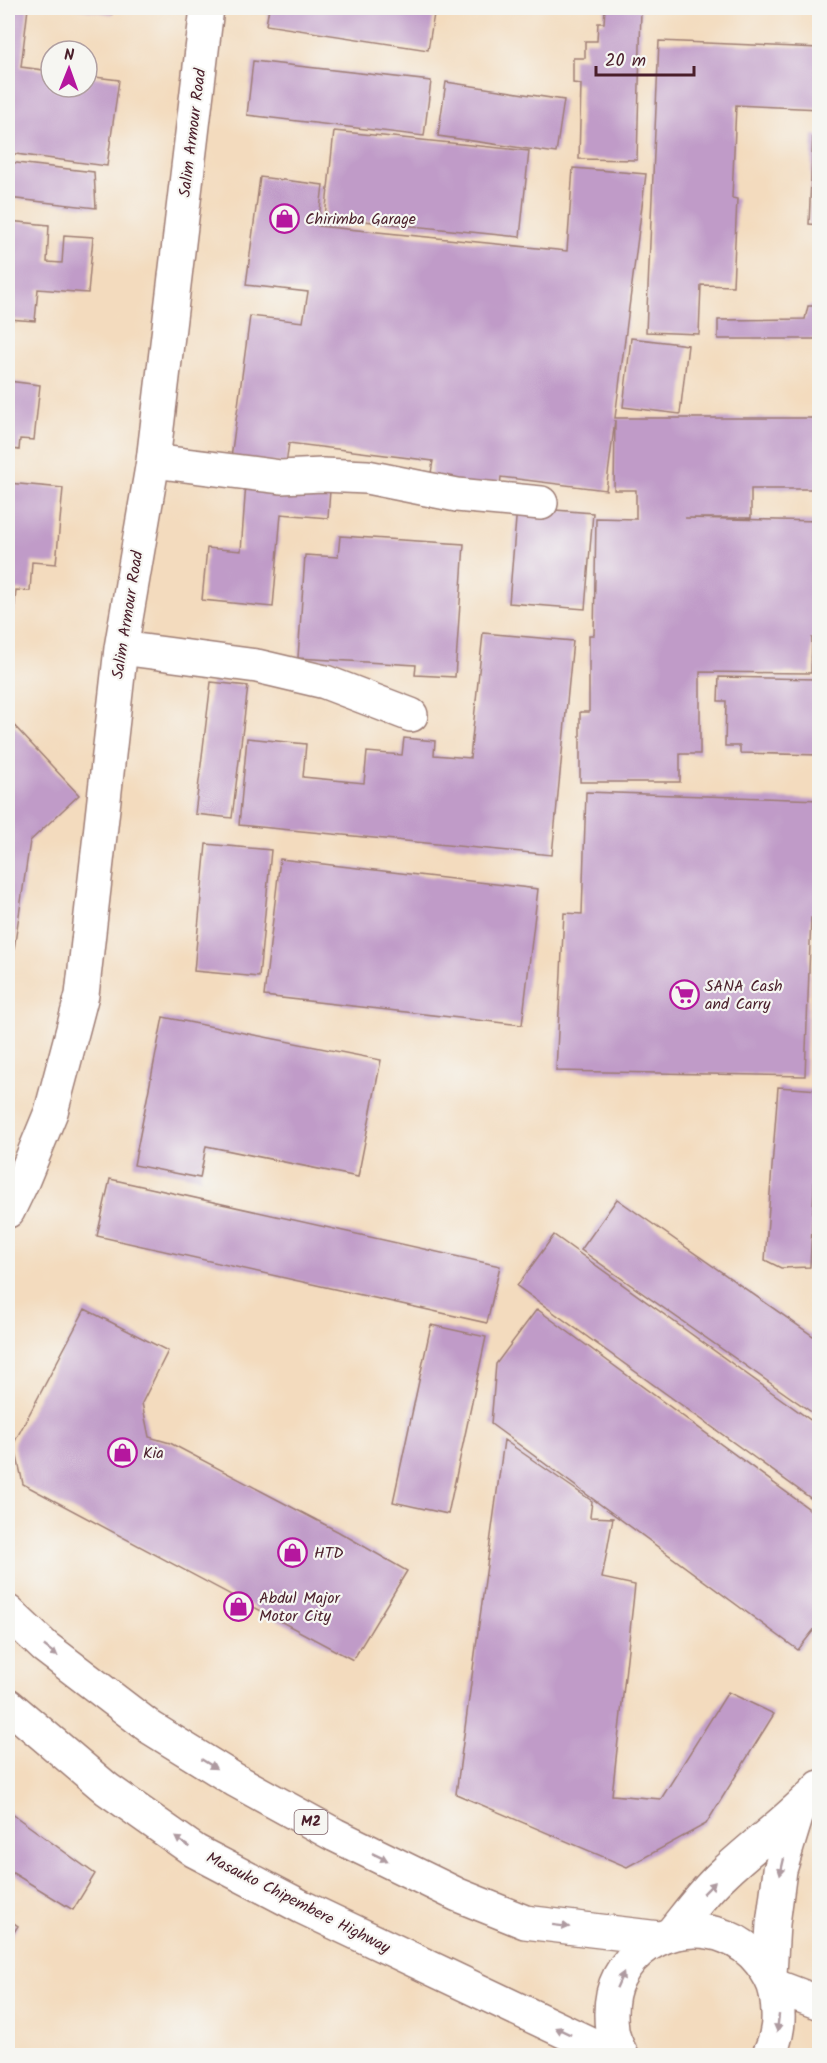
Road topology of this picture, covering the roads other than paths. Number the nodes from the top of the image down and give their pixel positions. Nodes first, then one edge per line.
1 (207, 8) edge
2 (153, 460) junction
3 (542, 503) dead end
4 (121, 648) junction
5 (411, 715) dead end
6 (8, 1211) edge
7 (8, 1612) edge
8 (8, 1705) edge
9 (819, 1787) edge
10 (798, 1811) junction
11 (666, 1935) junction
12 (772, 1980) junction
13 (819, 2003) edge
14 (616, 2055) edge
15 (622, 2055) edge
16 (768, 2055) edge

1 - 2 main road, Salim Armour Road
2 - 3 main road
2 - 4 main road, Salim Armour Road
4 - 5 main road
4 - 6 main road, Salim Armour Road
7 -> 11 main road, M2
14 -> 8 main road, Masauko Chipembere Highway
9 - 10 main road
11 -> 10 main road
10 -> 12 main road
11 - 12 main road, M2
15 -> 11 main road
12 - 13 main road, M2
12 -> 16 main road

